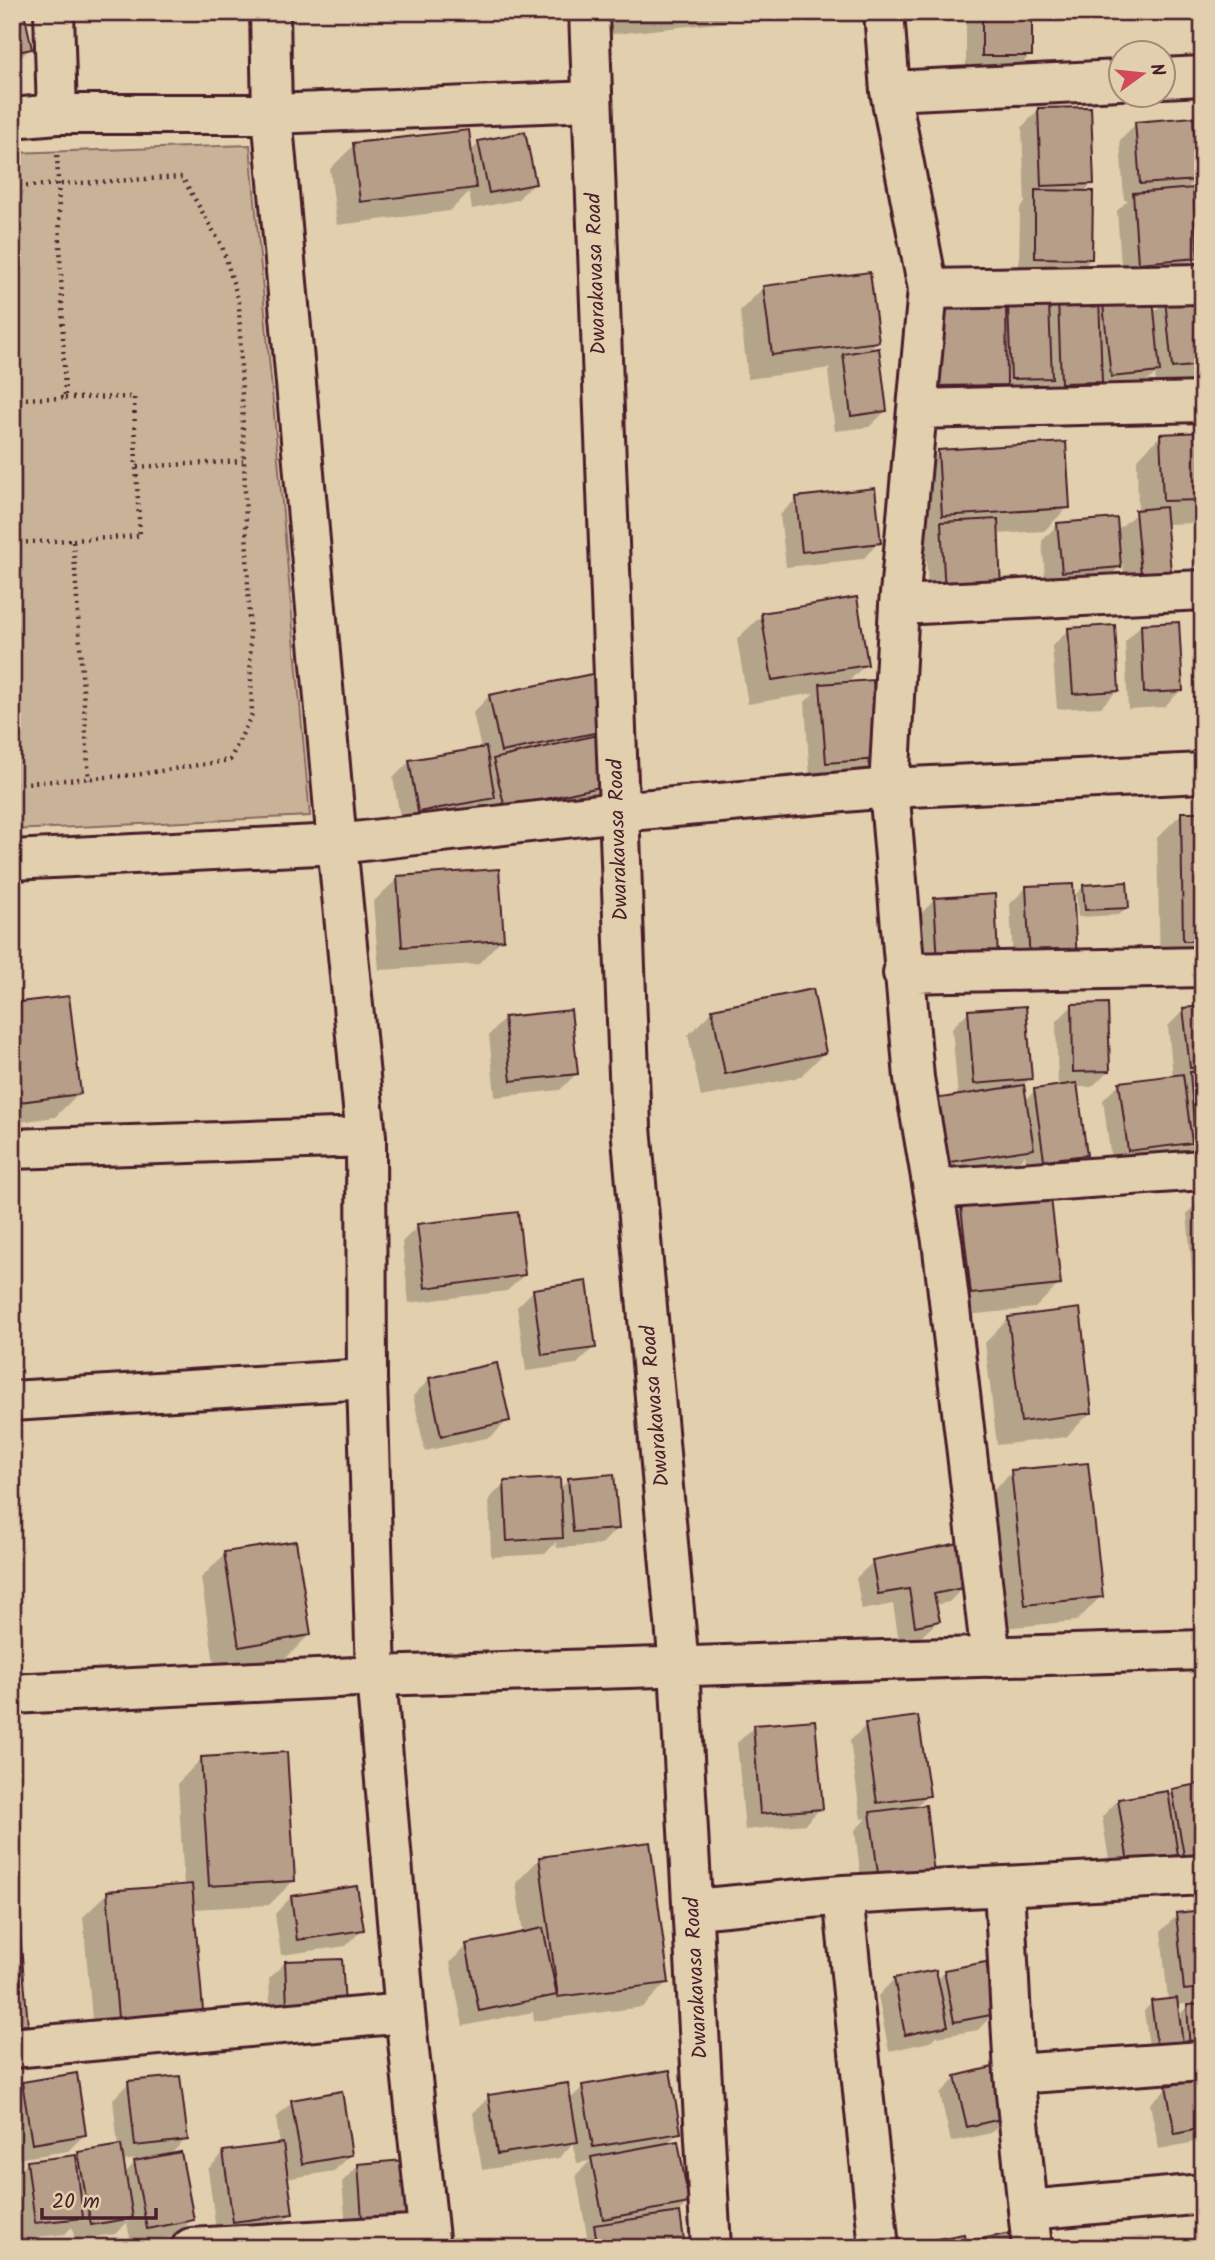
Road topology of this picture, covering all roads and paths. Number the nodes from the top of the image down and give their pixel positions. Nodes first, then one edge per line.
1 (54, 12) edge
2 (270, 12) edge
3 (589, 12) edge
4 (884, 12) edge
5 (1203, 76) edge
6 (1176, 77) edge
7 (1106, 81) edge
8 (890, 91) junction
9 (591, 101) junction
10 (57, 114) junction
11 (272, 114) junction
12 (12, 118) edge
13 (58, 185) junction
14 (12, 187) edge
15 (1203, 284) edge
16 (928, 289) junction
17 (65, 398) junction
18 (12, 399) edge
19 (1203, 402) edge
20 (917, 409) junction
21 (243, 461) junction
22 (136, 467) junction
23 (73, 540) junction
24 (12, 543) edge
25 (1203, 590) edge
26 (900, 605) junction
27 (1203, 772) edge
28 (89, 780) junction
29 (12, 784) edge
30 (889, 788) junction
31 (618, 812) junction
32 (337, 844) junction
33 (12, 860) edge
34 (1203, 967) edge
35 (903, 973) junction
36 (366, 1137) junction
37 (12, 1149) edge
38 (1203, 1170) edge
39 (934, 1189) junction
40 (367, 1378) junction
41 (12, 1401) edge
42 (1203, 1650) edge
43 (991, 1657) junction
44 (679, 1667) junction
45 (376, 1676) junction
46 (12, 1694) edge
47 (1203, 1875) edge
48 (1004, 1887) junction
49 (844, 1895) junction
50 (694, 1909) junction
51 (405, 2014) junction
52 (12, 2048) edge
53 (1203, 2061) edge
54 (1014, 2074) junction
55 (1203, 2194) edge
56 (1028, 2210) junction
57 (429, 2241) edge
58 (191, 2248) edge
59 (711, 2248) edge
60 (879, 2248) edge
61 (1032, 2248) edge

1 - 10 street
2 - 11 street
3 - 9 street, Dwarakavasa Road
4 - 8 street
5 - 6 street
7 - 8 street
8 - 16 street
9 - 11 street
9 - 31 street, Dwarakavasa Road
10 - 11 street
10 - 12 street
11 - 32 street
13 - 14 path
13 - 17 path
13 - 21 path
15 - 16 street
16 - 20 street
17 - 18 path
17 - 22 path
19 - 20 street
20 - 26 street
21 - 22 path
21 - 28 path
22 - 23 path
23 - 24 path
23 - 28 path
25 - 26 street
26 - 30 street
27 - 30 street
28 - 29 path
30 - 31 street
30 - 35 street
31 - 32 street
31 - 44 street, Dwarakavasa Road
32 - 33 street
32 - 36 street
34 - 35 street
35 - 39 street
36 - 37 street
36 - 40 street
38 - 39 street
39 - 43 street
40 - 41 street
40 - 45 street
42 - 43 street
43 - 44 street
44 - 45 street
44 - 50 street, Dwarakavasa Road
45 - 46 street
45 - 51 street
47 - 48 street
48 - 49 street
48 - 54 street
49 - 50 street
49 - 60 street
50 - 59 street, Dwarakavasa Road
51 - 52 street
51 - 57 street
53 - 54 street
54 - 56 street
55 - 56 street
56 - 61 street
57 - 58 street

